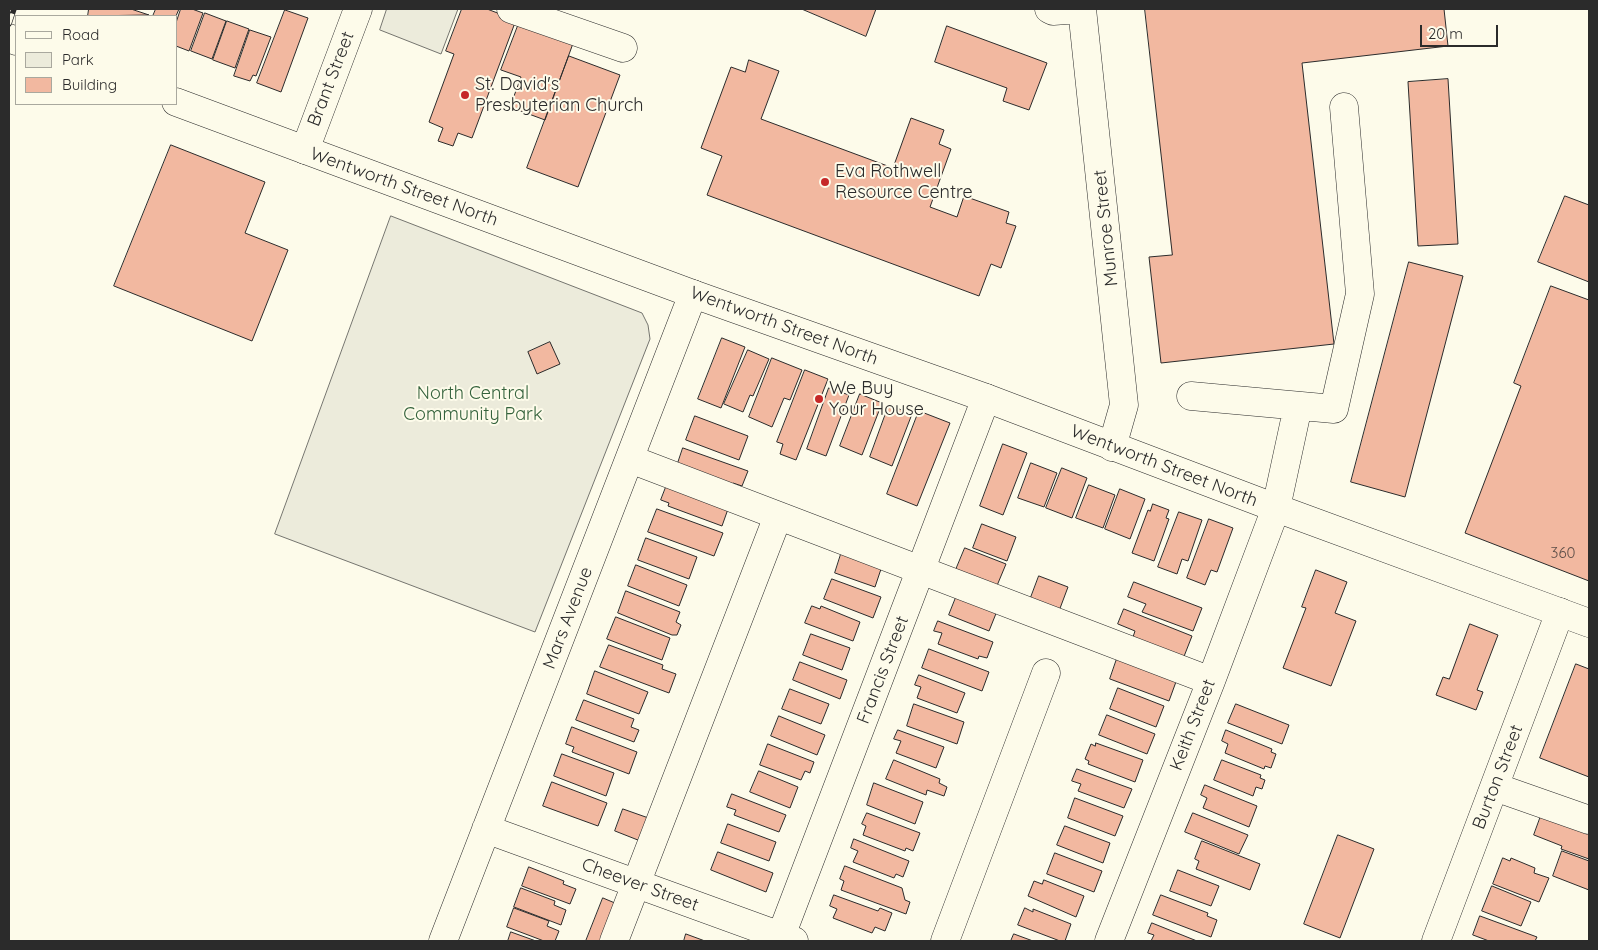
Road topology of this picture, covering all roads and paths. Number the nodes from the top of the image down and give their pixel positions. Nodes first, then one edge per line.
1 (358, 9) edge
2 (511, 9) edge
3 (1049, 9) edge
4 (1081, 9) edge
5 (623, 48) dead end
6 (178, 103) edge
7 (1344, 107) dead end
8 (305, 150) junction
9 (693, 294) junction
10 (1191, 396) dead end
11 (986, 398) junction
12 (1298, 406) junction
13 (1112, 446) junction
14 (630, 459) junction
15 (1276, 508) junction
16 (778, 516) junction
17 (921, 569) junction
18 (1560, 612) junction
19 (1589, 623) edge
20 (1046, 673) dead end
21 (1211, 681) junction
22 (1494, 787) junction
23 (1589, 820) edge
24 (486, 829) junction
25 (636, 884) junction
26 (785, 940) edge
27 (443, 941) edge
28 (614, 941) edge
29 (945, 941) edge
30 (1109, 941) edge
31 (1436, 941) edge

1 - 8 street, Brant Street
2 - 5 street
3 - 4 street
4 - 13 street, Munroe Street
6 - 8 street, Wentworth Street North
7 - 12 street
8 - 9 street, Wentworth Street North
9 - 11 street, Wentworth Street North
9 - 14 street, Mars Avenue
10 - 12 street
11 - 13 street, Wentworth Street North
11 - 17 street, Francis Street
12 - 15 street, Keith Street
13 - 15 street, Wentworth Street North
14 - 16 street
14 - 24 street, Mars Avenue
15 - 18 street, Wentworth Street North
15 - 21 street, Keith Street
16 - 17 street
16 - 25 street
17 - 21 street
17 - 26 street, Francis Street
18 - 19 street, Wentworth Street North
18 - 22 street, Burton Street
20 - 29 street
21 - 30 street, Keith Street
22 - 23 street
22 - 31 street, Burton Street
24 - 25 street, Cheever Street
24 - 27 street, Mars Avenue
25 - 26 street, Cheever Street
25 - 28 street

